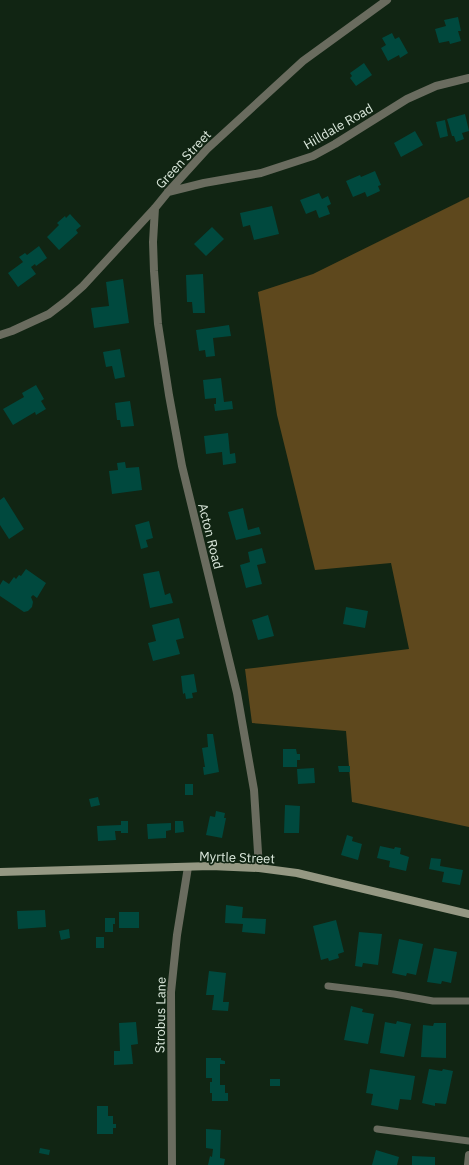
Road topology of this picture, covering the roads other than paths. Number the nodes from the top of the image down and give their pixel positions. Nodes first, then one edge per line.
1 (387, 0) edge
2 (469, 78) edge
3 (168, 192) junction
4 (155, 208) junction
5 (0, 335) edge
6 (188, 867) junction
7 (259, 868) junction
8 (0, 872) edge
9 (469, 914) edge
10 (328, 986) dead end
11 (469, 1001) edge
12 (377, 1129) dead end
13 (469, 1141) edge
14 (469, 1155) edge
15 (172, 1165) edge
16 (468, 1165) edge

1 - 3 street, Green Street
2 - 3 street, Hilldale Road
3 - 4 street, Green Street
4 - 5 street, Green Street
4 - 7 street, Acton Road
6 - 7 street, Myrtle Street
6 - 8 street, Myrtle Street
6 - 15 street, Strobus Lane
7 - 9 street, Myrtle Street
10 - 11 lane
12 - 13 lane
14 - 16 street

